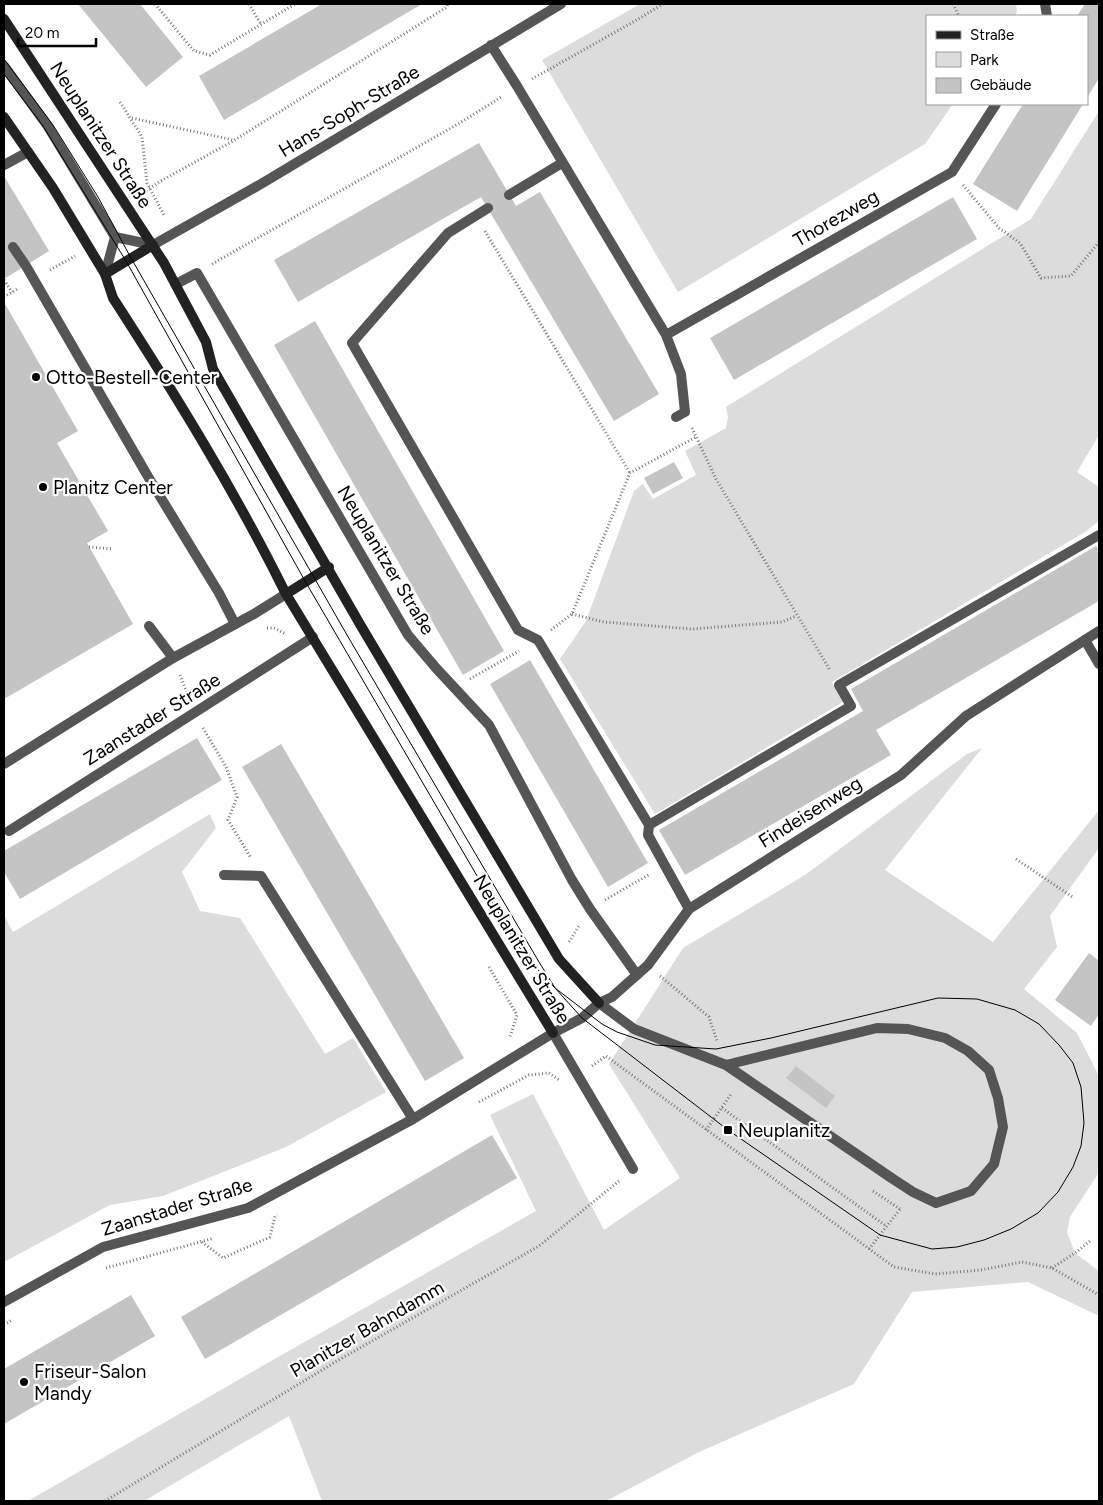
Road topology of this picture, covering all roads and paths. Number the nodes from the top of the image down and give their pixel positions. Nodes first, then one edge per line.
1 (155, 4) edge
2 (249, 4) edge
3 (295, 4) edge
4 (448, 4) edge
5 (561, 4) edge
6 (663, 4) edge
7 (4, 19) edge
8 (261, 24) junction
9 (491, 45) junction
10 (4, 66) edge
11 (517, 86) junction
12 (120, 102) dead end
13 (995, 105) edge
14 (4, 116) edge
15 (131, 118) junction
16 (234, 141) junction
17 (28, 152) junction
18 (562, 163) junction
19 (4, 164) edge
20 (952, 172) junction
21 (150, 189) junction
22 (510, 195) dead end
23 (136, 198) dead end
24 (488, 208) dead end
25 (476, 215) junction
26 (174, 235) junction
27 (115, 237) junction
28 (1099, 242) edge
29 (153, 245) junction
30 (13, 248) dead end
31 (69, 248) dead end
32 (79, 264) dead end
33 (197, 273) junction
34 (105, 274) junction
35 (4, 280) edge
36 (176, 284) junction
37 (12, 292) dead end
38 (666, 335) junction
39 (681, 414) joint
40 (696, 437) junction
41 (630, 473) junction
42 (1099, 535) edge
43 (89, 547) dead end
44 (113, 550) dead end
45 (329, 567) junction
46 (286, 594) junction
47 (254, 614) junction
48 (572, 614) junction
49 (796, 616) junction
50 (235, 624) junction
51 (149, 626) dead end
52 (1099, 631) edge
53 (313, 638) junction
54 (538, 640) junction
55 (1085, 640) junction
56 (300, 646) junction
57 (173, 658) junction
58 (1099, 664) edge
59 (839, 685) junction
60 (454, 687) junction
61 (195, 713) junction
62 (4, 764) edge
63 (649, 825) junction
64 (9, 831) dead end
65 (1016, 859) dead end
66 (665, 864) junction
67 (224, 874) dead end
68 (261, 876) junction
69 (1074, 898) dead end
70 (590, 909) junction
71 (689, 909) junction
72 (486, 961) dead end
73 (648, 965) junction
74 (637, 975) junction
75 (599, 1003) junction
76 (709, 1017) dead end
77 (553, 1033) junction
78 (509, 1042) dead end
79 (726, 1065) junction
80 (578, 1076) junction
81 (732, 1093) dead end
82 (478, 1103) dead end
83 (722, 1108) junction
84 (413, 1119) junction
85 (706, 1130) junction
86 (633, 1169) joint
87 (913, 1192) junction
88 (284, 1211) dead end
89 (275, 1216) junction
90 (266, 1219) dead end
91 (886, 1226) junction
92 (220, 1236) dead end
93 (1090, 1241) dead end
94 (202, 1242) junction
95 (869, 1249) junction
96 (1052, 1268) junction
97 (101, 1269) dead end
98 (1099, 1295) edge
99 (4, 1302) edge
100 (20, 1315) dead end
101 (4, 1325) edge
102 (105, 1501) edge

1 - 8 path
2 - 8 path
3 - 8 path
4 - 16 path
5 - 9 street, Hans-Soph-Straße
6 - 11 path
7 - 29 street, Neuplanitzer Straße
9 - 11 street
9 - 26 street, Hans-Soph-Straße
10 - 27 street
11 - 18 street
11 - 33 path
12 - 15 path
13 - 20 street, Thorezweg
14 - 17 street, Neuplanitzer Straße
15 - 16 path
15 - 21 path
16 - 21 path
17 - 19 street
17 - 34 street, Neuplanitzer Straße
18 - 22 street
18 - 38 street
20 - 28 path
20 - 38 street, Thorezweg
21 - 23 path
21 - 26 path
24 - 25 street
25 - 41 path
25 - 54 street
26 - 29 street, Hans-Soph-Straße
27 - 29 street
27 - 34 street
29 - 34 street
29 - 36 street, Neuplanitzer Straße
30 - 50 street
31 - 32 path
33 - 36 street
33 - 60 street, Neuplanitzer Straße
34 - 46 street, Neuplanitzer Straße
35 - 37 path
36 - 45 street, Neuplanitzer Straße
38 - 39 street
39 - 40 path
40 - 41 path
40 - 49 path
41 - 48 path
42 - 59 street
43 - 44 path
45 - 46 street
45 - 75 street, Neuplanitzer Straße
46 - 47 street, Zaanstader Straße
46 - 53 street, Neuplanitzer Straße
47 - 50 street, Zaanstader Straße
47 - 56 path
48 - 49 path
48 - 54 path
49 - 59 path
50 - 57 street, Zaanstader Straße
51 - 57 street
52 - 55 street, Findeisenweg
53 - 56 street, Zaanstader Straße
53 - 77 street, Neuplanitzer Straße
54 - 60 path
54 - 63 street
55 - 58 street
55 - 71 street, Findeisenweg
56 - 61 street, Zaanstader Straße
57 - 61 path
57 - 62 street, Zaanstader Straße
59 - 63 street
60 - 70 street, Neuplanitzer Straße
61 - 64 street, Zaanstader Straße
61 - 68 path
63 - 66 street
65 - 69 path
66 - 70 path
66 - 71 street
67 - 68 street
68 - 84 street
70 - 74 street, Neuplanitzer Straße
71 - 73 street, Findeisenweg
72 - 78 path
73 - 74 street, Findeisenweg
73 - 76 path
74 - 75 street, Findeisenweg
75 - 77 street, Findeisenweg
75 - 79 street
77 - 80 street, Neuplanitzer Straße
77 - 84 street, Zaanstader Straße
79 - 87 street
79 - 87 street
80 - 82 path
80 - 85 path
80 - 86 street, Neuplanitzer Straße
81 - 83 path
83 - 85 path
83 - 91 path
84 - 99 street, Zaanstader Straße
85 - 95 path
86 - 102 path, Planitzer Bahndamm
87 - 91 path
88 - 89 path
89 - 90 path
89 - 94 path
91 - 95 path
92 - 94 path
93 - 96 path
94 - 97 path
95 - 96 path
96 - 98 path
100 - 101 path

